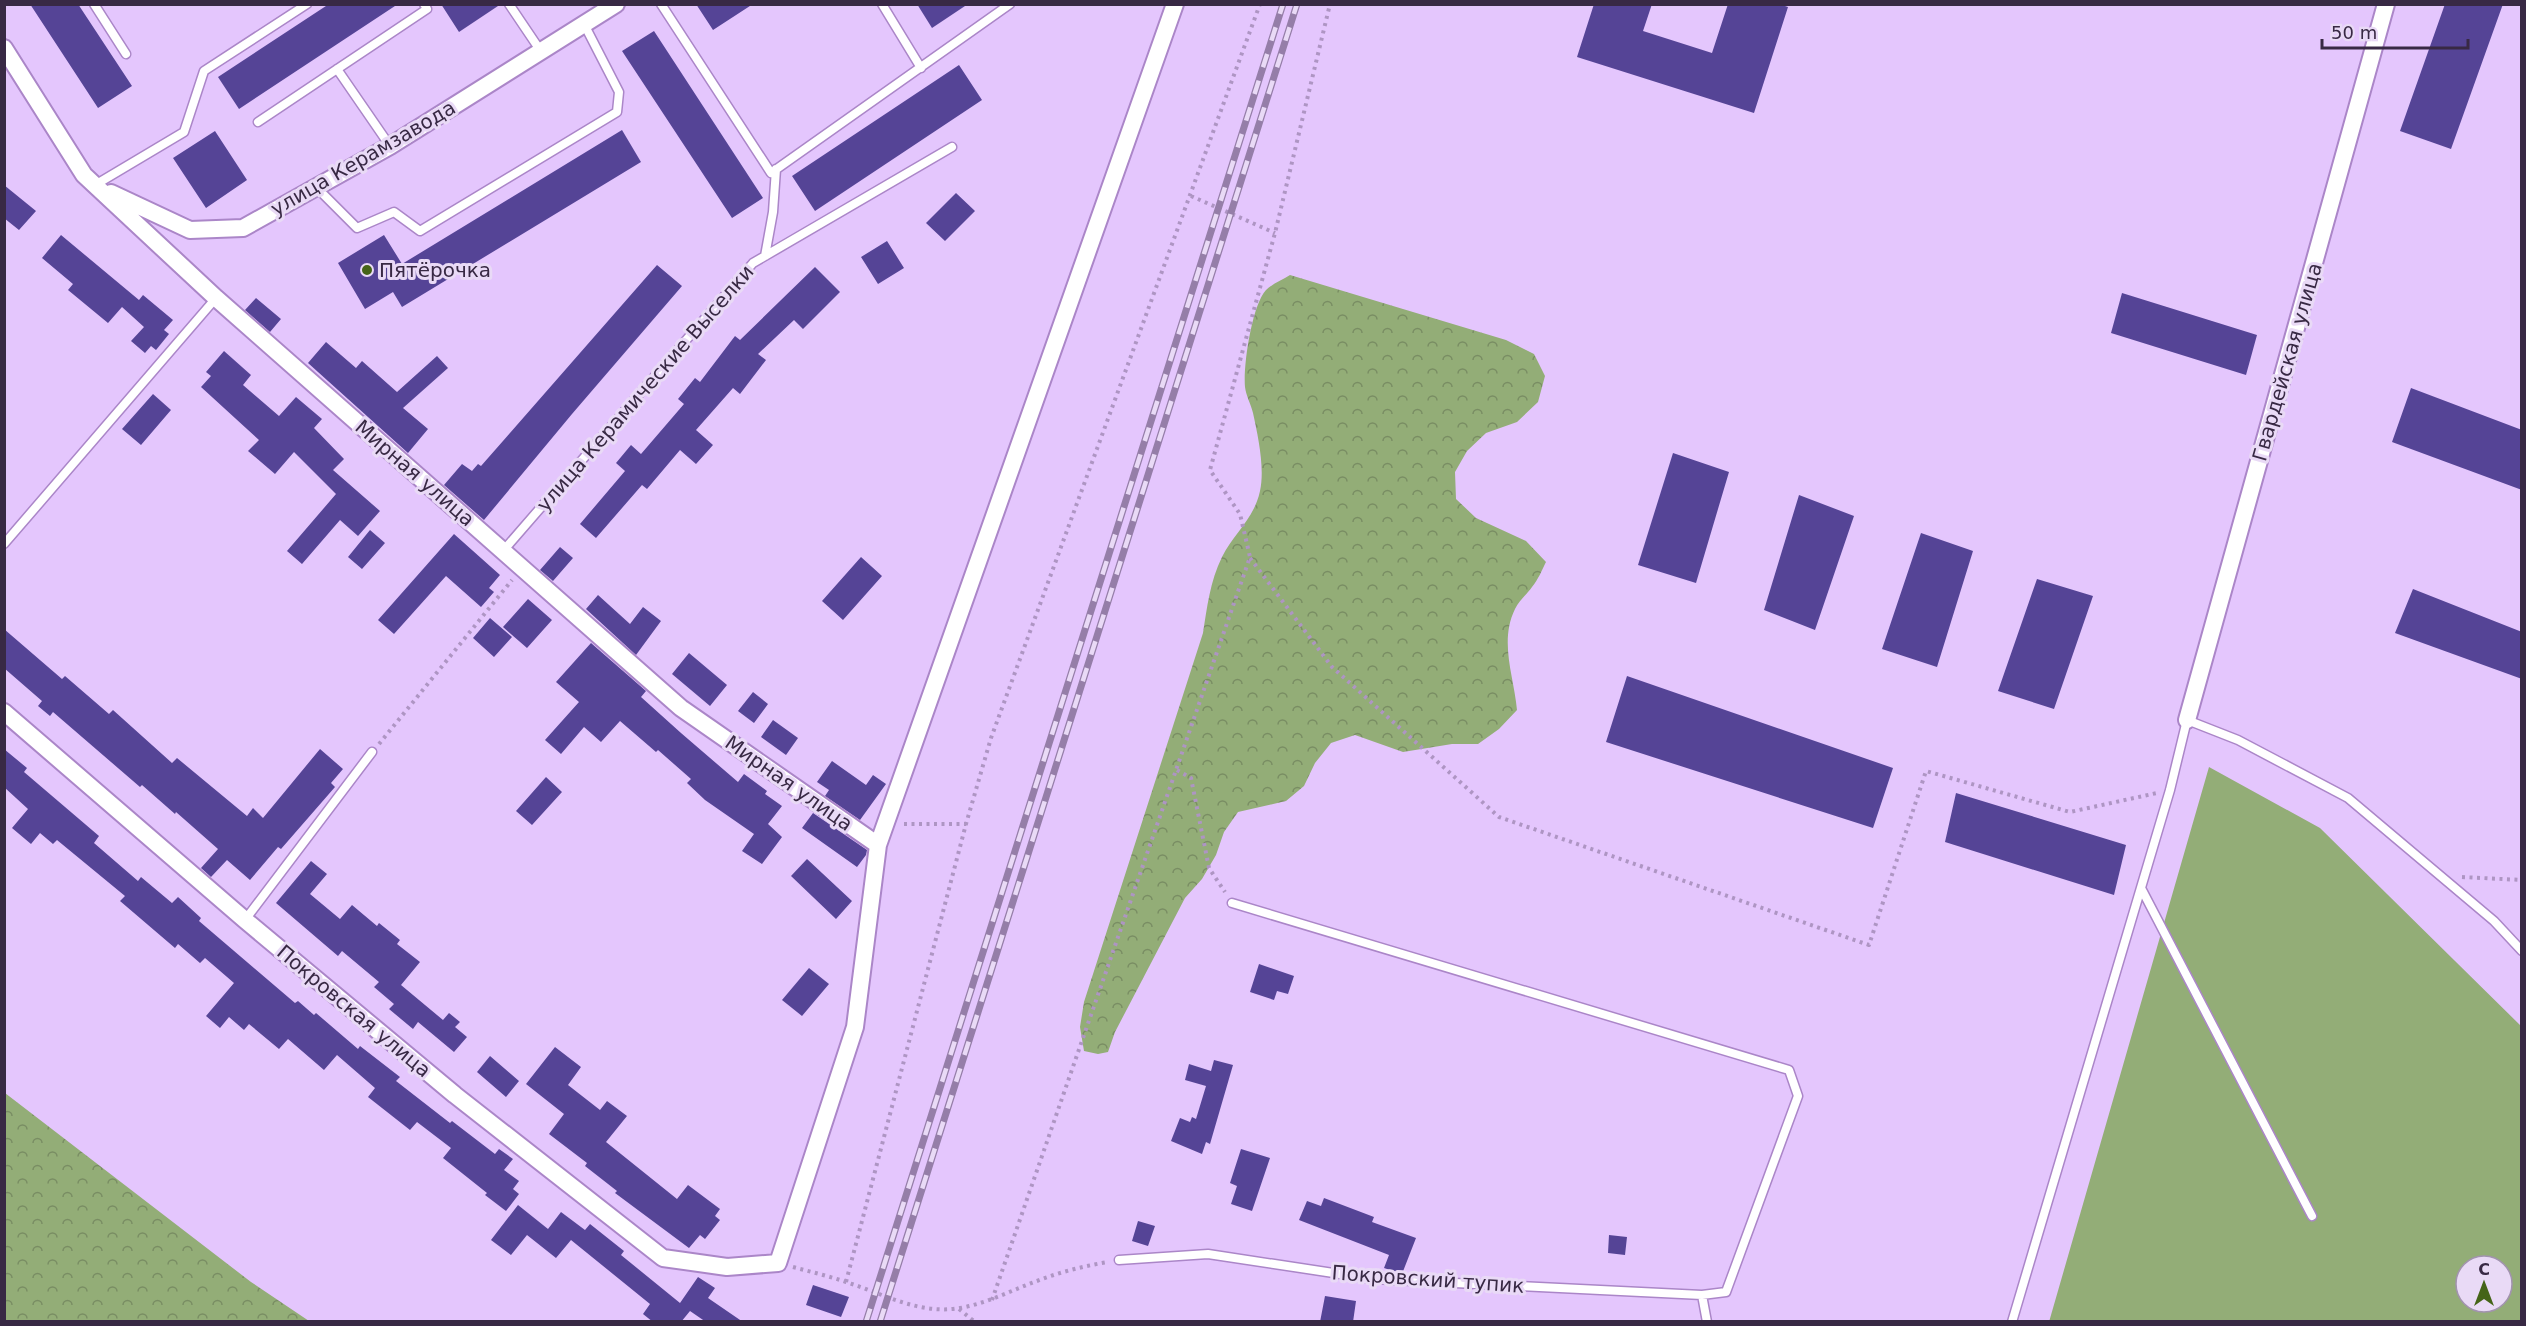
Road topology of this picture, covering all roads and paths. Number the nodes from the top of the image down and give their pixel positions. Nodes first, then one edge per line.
1 (94, 4) edge
2 (307, 4) edge
3 (424, 4) edge
4 (508, 4) edge
5 (616, 4) edge
6 (661, 4) edge
7 (882, 4) edge
8 (1010, 4) edge
9 (1175, 4) edge
10 (1260, 4) edge
11 (1330, 4) edge
12 (2386, 4) edge
13 (584, 24) junction
14 (4, 48) edge
15 (540, 50) junction
16 (126, 54) dead end
17 (921, 68) junction
18 (337, 69) junction
19 (258, 122) dead end
20 (390, 146) junction
21 (952, 147) dead end
22 (776, 169) junction
23 (95, 185) junction
24 (316, 187) junction
25 (1191, 196) junction
26 (1275, 233) junction
27 (765, 256) junction
28 (216, 298) junction
29 (4, 544) edge
30 (503, 551) junction
31 (1250, 557) junction
32 (522, 568) junction
33 (4, 712) edge
34 (2187, 720) junction
35 (372, 752) joint
36 (1178, 770) junction
37 (2170, 790) junction
38 (886, 824) junction
39 (966, 824) junction
40 (878, 845) junction
41 (2440, 876) junction
42 (2522, 880) edge
43 (2141, 888) junction
44 (1232, 903) joint
45 (245, 920) junction
46 (2522, 951) edge
47 (2312, 1216) dead end
48 (1119, 1260) joint
49 (778, 1263) junction
50 (846, 1282) junction
51 (1702, 1295) junction
52 (992, 1300) junction
53 (959, 1308) junction
54 (975, 1322) edge
55 (1707, 1322) edge
56 (2012, 1322) edge

1 - 16 lane
2 - 23 lane
3 - 18 lane
4 - 15 lane
5 - 13 street, улица Керамзавода
6 - 22 lane
7 - 17 lane
8 - 17 lane
9 - 38 street
10 - 25 path
11 - 26 path
12 - 34 street, Гвардейская улица
13 - 15 street, улица Керамзавода
13 - 24 lane
14 - 23 street, Мирная улица
15 - 20 street, улица Керамзавода
17 - 22 lane
18 - 19 lane
18 - 20 lane
20 - 24 street, улица Керамзавода
21 - 27 lane, улица Керамические Выселки
22 - 27 lane
23 - 24 street, улица Керамзавода
23 - 28 street, Мирная улица
25 - 26 path
25 - 39 path
26 - 31 path
27 - 30 lane, улица Керамические Выселки
28 - 29 lane
28 - 30 street, Мирная улица
30 - 32 street, Мирная улица
31 - 36 path
31 - 37 path
32 - 35 path
32 - 40 street, Мирная улица
33 - 45 street, Покровская улица
34 - 37 lane
34 - 41 lane
35 - 45 lane
36 - 44 path
36 - 52 path
37 - 43 lane
38 - 39 path
38 - 40 street
39 - 50 path
40 - 49 street
41 - 42 path
41 - 46 lane
43 - 47 lane
43 - 56 lane
44 - 51 lane
45 - 49 street, Покровская улица
48 - 51 lane, Покровский тупик
48 - 52 path
49 - 50 path
50 - 53 path
51 - 55 lane
52 - 53 path
53 - 54 path

